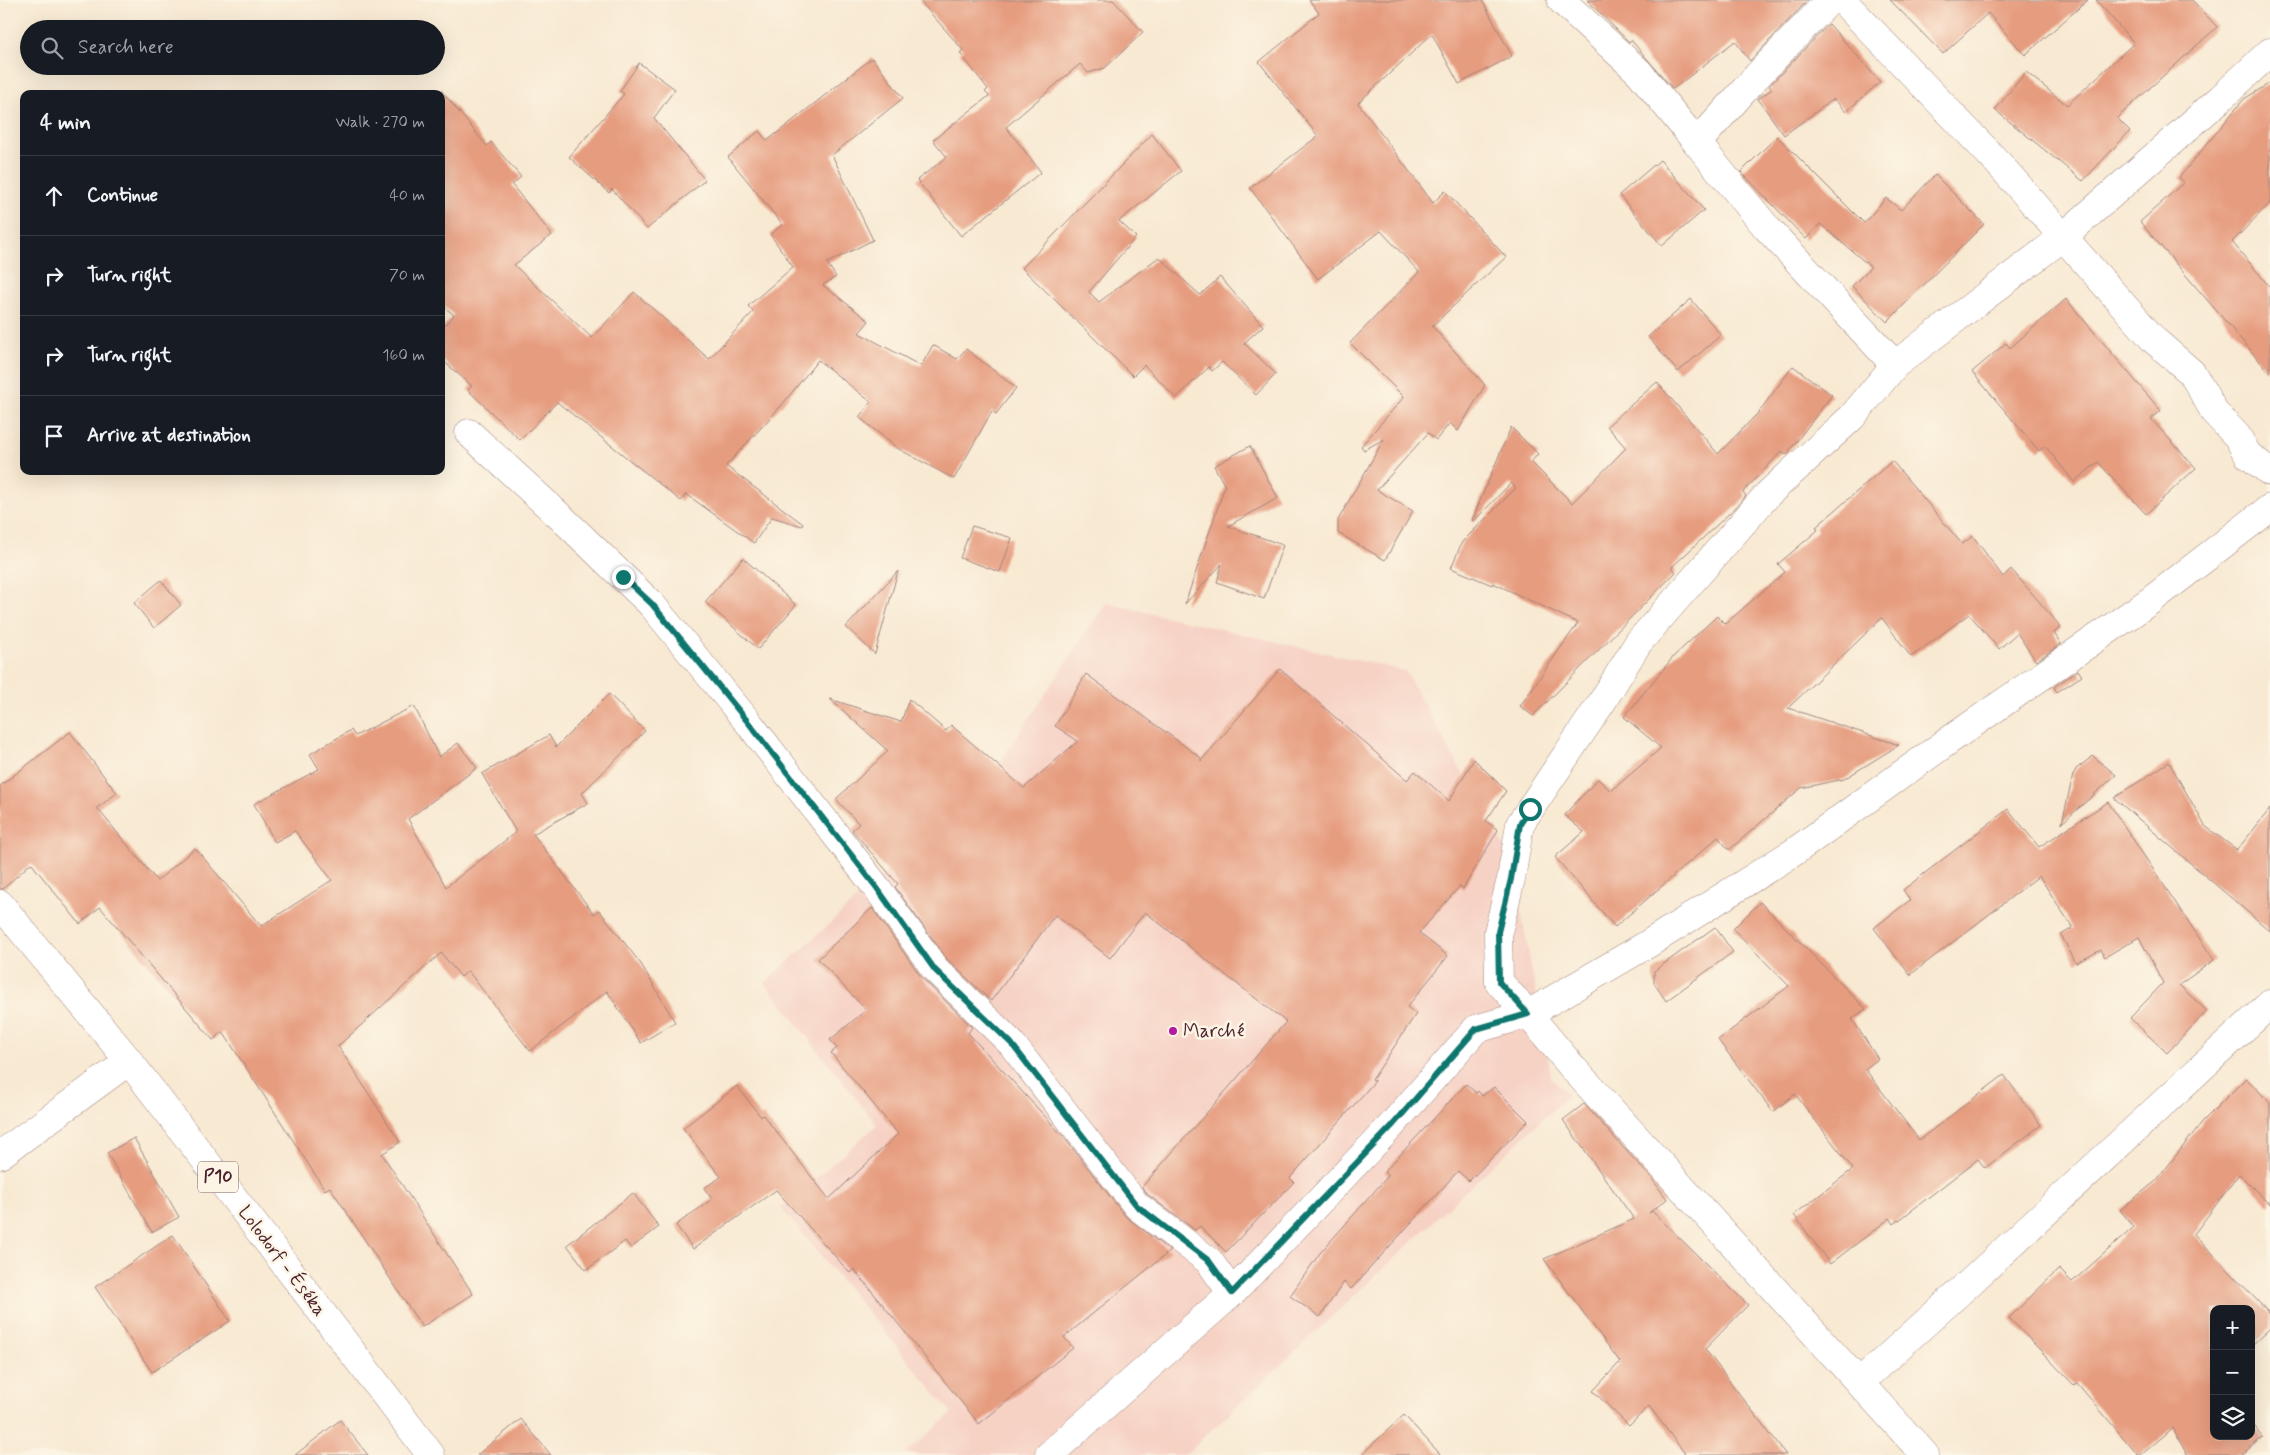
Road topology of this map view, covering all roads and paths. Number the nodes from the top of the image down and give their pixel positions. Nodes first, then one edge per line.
1 (1561, 0) edge
2 (1830, 0) edge
3 (1842, 0) edge
4 (2270, 52) edge
5 (1697, 143) junction
6 (2063, 237) junction
7 (1895, 365) junction
8 (469, 434) dead end
9 (2270, 472) edge
10 (2270, 508) edge
11 (0, 904) edge
12 (2270, 1004) edge
13 (1528, 1014) junction
14 (129, 1061) junction
15 (0, 1155) edge
16 (1232, 1293) junction
17 (1860, 1382) junction
18 (430, 1455) edge
19 (1048, 1455) edge
20 (1924, 1455) edge

1 - 5 street
2 - 5 street
3 - 6 street
4 - 6 street
5 - 7 street
6 - 7 street
6 - 9 street
7 - 13 street
8 - 16 street
10 - 13 street
11 - 14 street, Lolodorf - Éséka / P10
12 - 17 street
13 - 16 street
13 - 17 street
14 - 15 street
14 - 18 street, Lolodorf - Éséka / P10
16 - 19 street
17 - 20 street

